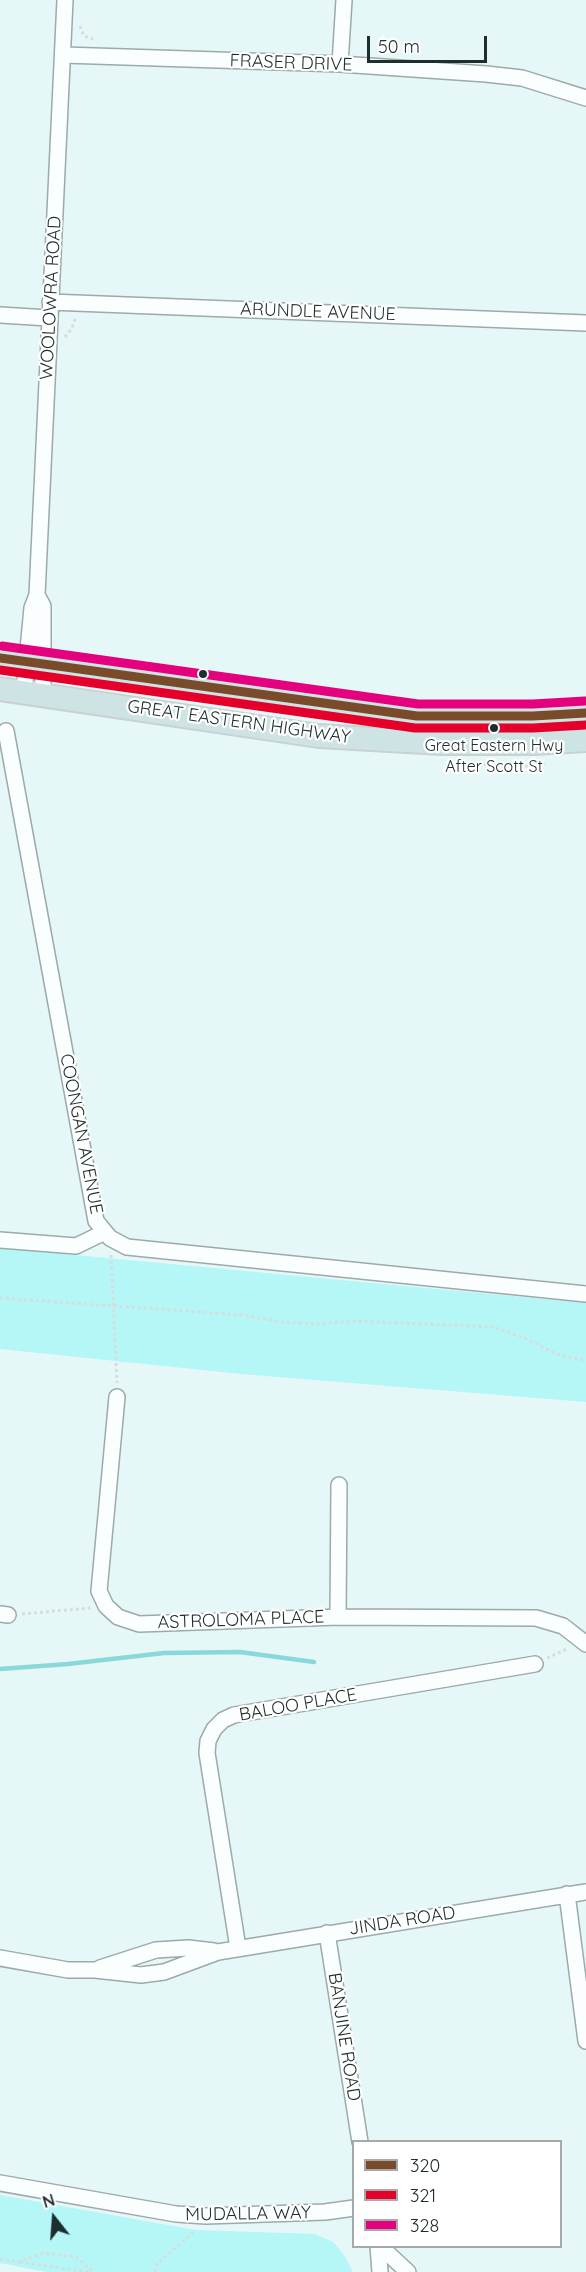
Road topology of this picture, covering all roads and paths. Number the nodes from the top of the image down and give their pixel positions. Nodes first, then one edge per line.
1 (65, 0) edge
2 (344, 0) edge
3 (80, 17) dead end
4 (94, 40) dead end
5 (64, 55) junction
6 (340, 64) junction
7 (586, 98) edge
8 (50, 302) junction
9 (80, 303) junction
10 (0, 315) edge
11 (50, 318) junction
12 (586, 323) edge
13 (62, 342) dead end
14 (0, 658) edge
15 (35, 662) junction
16 (0, 689) edge
17 (34, 693) junction
18 (586, 713) edge
19 (6, 731) dead end
20 (586, 740) edge
21 (108, 1235) junction
22 (0, 1240) edge
23 (586, 1294) edge
24 (0, 1298) edge
25 (115, 1306) junction
26 (586, 1361) edge
27 (117, 1397) joint
28 (339, 1485) dead end
29 (106, 1606) junction
30 (4, 1614) edge
31 (338, 1617) junction
32 (585, 1641) edge
33 (535, 1664) joint
34 (586, 1892) edge
35 (567, 1894) junction
36 (327, 1933) junction
37 (238, 1948) junction
38 (218, 1952) junction
39 (0, 1958) edge
40 (95, 1970) junction
41 (586, 2041) edge
42 (360, 2140) edge
43 (0, 2183) edge
44 (352, 2208) edge
45 (196, 2230) dead end
46 (379, 2248) edge
47 (380, 2248) edge
48 (0, 2259) edge
49 (18, 2262) junction
50 (89, 2272) edge
51 (94, 2272) edge
52 (155, 2272) edge
53 (380, 2272) edge
54 (408, 2272) edge

1 - 5 street, WOOLOWRA ROAD
2 - 6 street
3 - 4 path
5 - 6 street, FRASER DRIVE
5 - 8 street, WOOLOWRA ROAD
6 - 7 street, FRASER DRIVE
8 - 9 street, ARUNDLE AVENUE
8 - 11 street, WOOLOWRA ROAD
9 - 12 street, ARUNDLE AVENUE
9 - 13 path
10 - 11 street
11 - 15 street, WOOLOWRA ROAD
14 - 15 highway, GREAT EASTERN HIGHWAY
15 - 17 street, WOOLOWRA ROAD
15 - 18 highway, GREAT EASTERN HIGHWAY
16 - 17 highway, GREAT EASTERN HIGHWAY
17 - 20 highway, GREAT EASTERN HIGHWAY
19 - 21 street, COONGAN AVENUE
21 - 22 street
21 - 23 street, COONGAN AVENUE
21 - 25 path
24 - 25 path
25 - 26 path
25 - 27 path
27 - 29 street
28 - 31 street
29 - 30 path
29 - 31 street, ASTROLOMA PLACE
31 - 32 street, ASTROLOMA PLACE
32 - 33 path
33 - 37 street, BALOO PLACE
34 - 35 street, JINDA ROAD
35 - 36 street, JINDA ROAD
35 - 41 street
36 - 37 street, JINDA ROAD
36 - 42 street, BANJINE ROAD
37 - 38 street, JINDA ROAD
38 - 40 street, JINDA ROAD
38 - 40 street, JINDA ROAD
39 - 40 street, JINDA ROAD
43 - 44 street, MUDALLA WAY
45 - 52 path
46 - 53 street
47 - 54 street
48 - 49 path
49 - 50 path
49 - 51 path

